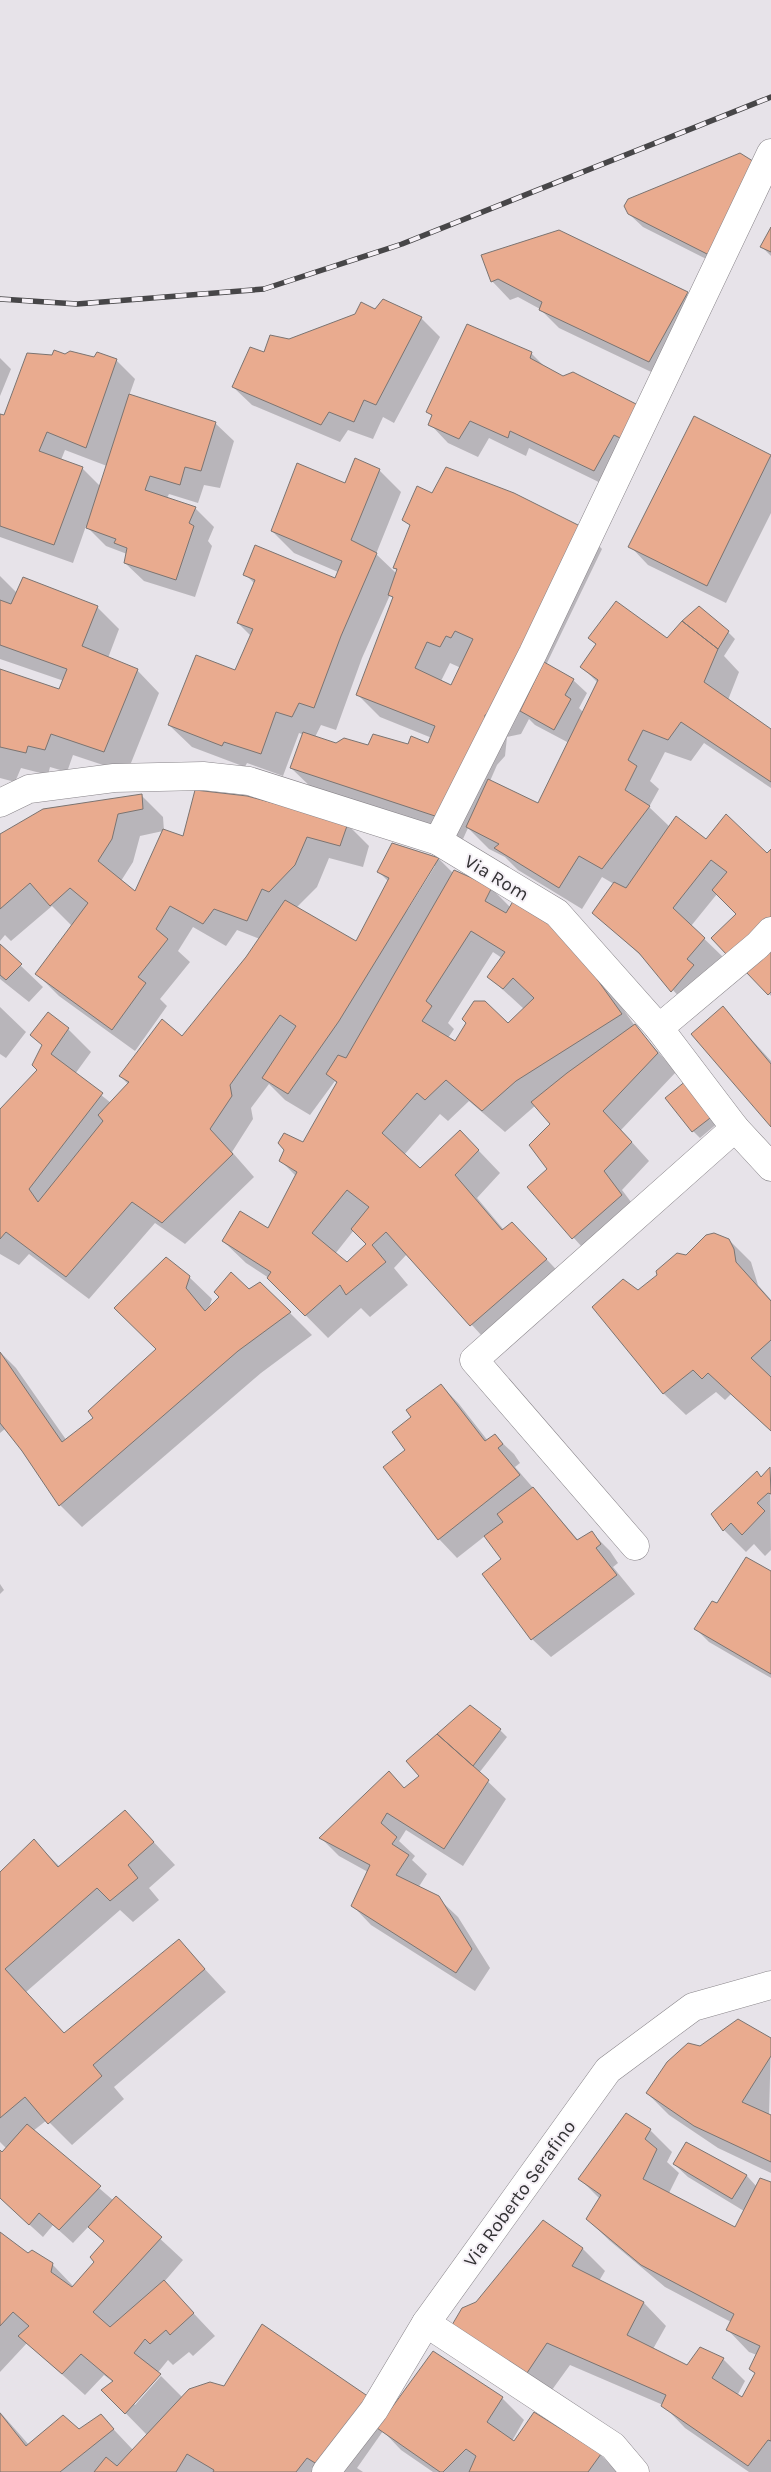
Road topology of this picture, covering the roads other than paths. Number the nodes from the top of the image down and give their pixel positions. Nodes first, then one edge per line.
1 (771, 153) edge
2 (0, 804) edge
3 (438, 842) junction
4 (771, 930) edge
5 (659, 1028) junction
6 (736, 1128) junction
7 (771, 1167) edge
8 (635, 1546) dead end
9 (771, 1985) edge
10 (426, 2323) junction
11 (326, 2472) edge
12 (635, 2472) edge

1 - 3 street
2 - 3 street, Via Rom
3 - 5 street, Via Rom
4 - 5 street
5 - 6 street, Via Rom
6 - 7 street, Via Rom
6 - 8 street
9 - 10 street, Via Roberto Serafino
10 - 11 street, Via Roberto Serafino
10 - 12 street

